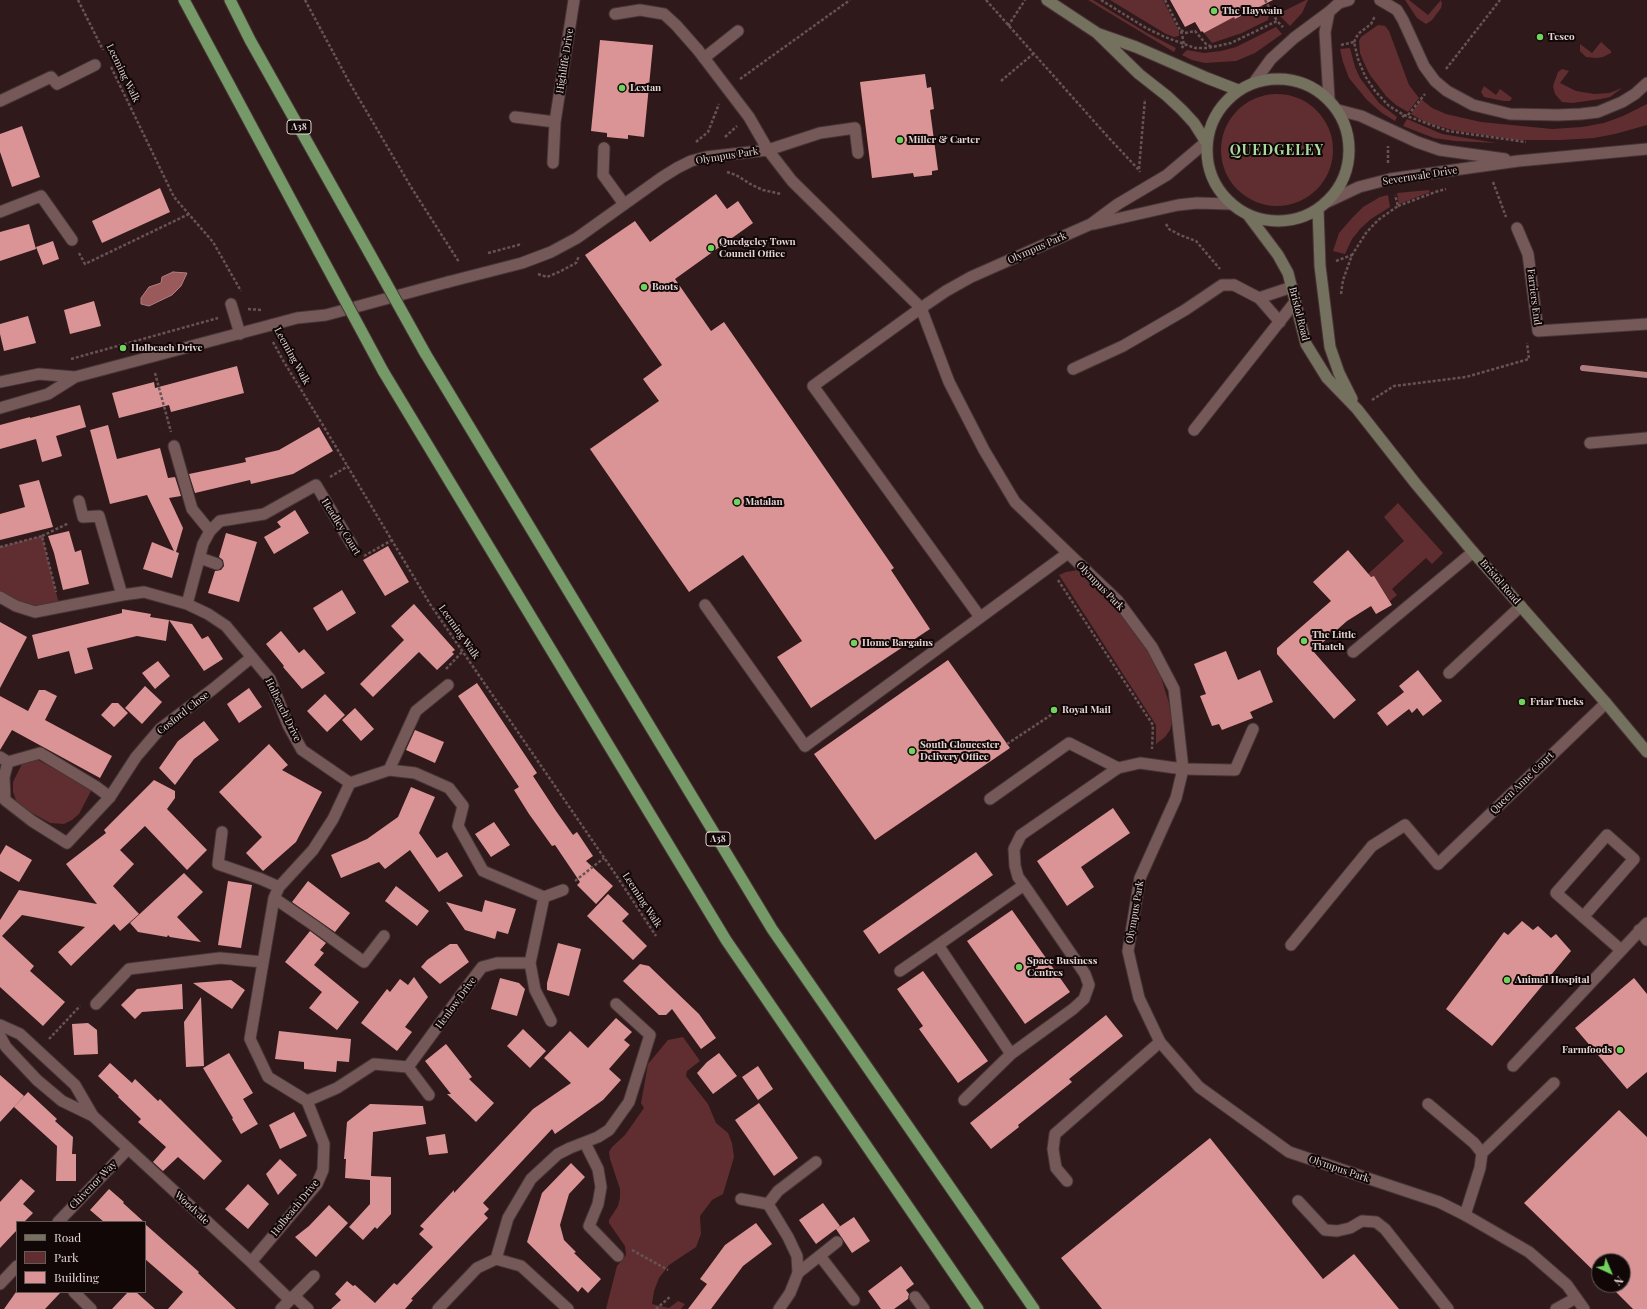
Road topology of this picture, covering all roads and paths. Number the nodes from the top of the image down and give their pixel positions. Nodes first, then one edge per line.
1 (78, 0) edge
2 (184, 0) edge
3 (230, 0) edge
4 (305, 0) edge
5 (574, 0) edge
6 (850, 0) edge
7 (986, 0) edge
8 (1025, 0) edge
9 (1047, 0) edge
10 (1101, 0) edge
11 (1165, 0) edge
12 (1265, 0) edge
13 (1349, 0) edge
14 (1380, 0) edge
15 (1500, 0) edge
16 (1329, 12) junction
17 (1375, 13) dead end
18 (615, 14) dead end
19 (1277, 21) junction
20 (1008, 26) junction
21 (1180, 29) junction
22 (738, 31) dead end
23 (1188, 32) junction
24 (1097, 33) junction
25 (1294, 38) junction
26 (1183, 39) junction
27 (1354, 42) junction
28 (1184, 45) junction
29 (1214, 47) junction
30 (1326, 49) junction
31 (105, 54) dead end
32 (701, 54) junction
33 (1033, 54) junction
34 (95, 66) dead end
35 (110, 66) dead end
36 (1001, 81) dead end
37 (1255, 81) junction
38 (1435, 81) junction
39 (1647, 83) edge
40 (728, 88) junction
41 (1238, 90) junction
42 (1329, 100) junction
43 (0, 101) edge
44 (1338, 110) junction
45 (1406, 115) junction
46 (515, 117) dead end
47 (749, 117) junction
48 (555, 122) junction
49 (1394, 132) junction
50 (723, 138) dead end
51 (697, 142) junction
52 (702, 142) dead end
53 (1206, 142) junction
54 (1533, 143) dead end
55 (692, 144) dead end
56 (604, 148) dead end
57 (1647, 149) edge
58 (768, 150) junction
59 (858, 153) dead end
60 (1518, 161) junction
61 (552, 163) dead end
62 (1390, 179) junction
63 (1493, 182) junction
64 (1500, 182) dead end
65 (1486, 183) dead end
66 (1452, 188) dead end
67 (1145, 189) junction
68 (624, 204) junction
69 (1230, 204) junction
70 (1322, 206) junction
71 (1398, 206) junction
72 (1155, 209) junction
73 (0, 212) edge
74 (189, 214) junction
75 (1248, 215) junction
76 (1091, 224) junction
77 (1517, 228) joint
78 (72, 240) joint
79 (524, 243) dead end
80 (488, 253) dead end
81 (465, 259) dead end
82 (458, 261) junction
83 (451, 263) dead end
84 (466, 277) junction
85 (1234, 285) junction
86 (1292, 287) junction
87 (244, 297) dead end
88 (1259, 298) junction
89 (1340, 301) dead end
90 (1295, 302) junction
91 (248, 303) dead end
92 (921, 308) junction
93 (232, 309) junction
94 (251, 309) junction
95 (264, 310) dead end
96 (1280, 322) junction
97 (1647, 324) edge
98 (269, 326) junction
99 (240, 334) junction
100 (1527, 340) dead end
101 (151, 357) junction
102 (66, 360) dead end
103 (1073, 369) dead end
104 (75, 377) junction
105 (0, 382) edge
106 (1368, 394) dead end
107 (1372, 400) junction
108 (0, 408) edge
109 (1357, 409) junction
110 (1194, 430) dead end
111 (1647, 438) edge
112 (1590, 442) dead end
113 (174, 446) joint
114 (348, 466) junction
115 (316, 485) junction
116 (79, 501) dead end
117 (83, 516) junction
118 (210, 531) junction
119 (42, 536) junction
120 (392, 540) junction
121 (352, 545) joint
122 (0, 547) edge
123 (1473, 552) junction
124 (1068, 553) junction
125 (200, 558) junction
126 (217, 564) dead end
127 (1049, 566) junction
128 (122, 595) junction
129 (0, 596) edge
130 (187, 604) junction
131 (705, 605) dead end
132 (1521, 606) junction
133 (60, 608) junction
134 (980, 617) junction
135 (1353, 652) dead end
136 (252, 657) junction
137 (1449, 673) dead end
138 (448, 685) dead end
139 (1606, 703) junction
140 (1051, 715) dead end
141 (1253, 729) dead end
142 (1007, 744) dead end
143 (1647, 752) edge
144 (4, 760) edge
145 (1150, 764) junction
146 (1118, 768) junction
147 (1183, 769) junction
148 (389, 770) junction
149 (350, 783) junction
150 (110, 797) junction
151 (990, 799) dead end
152 (2, 802) edge
153 (222, 832) dead end
154 (604, 858) junction
155 (1024, 885) junction
156 (279, 887) junction
157 (563, 890) joint
158 (544, 897) junction
159 (274, 898) junction
160 (1583, 916) junction
161 (1643, 927) edge
162 (384, 936) dead end
163 (656, 936) dead end
164 (1647, 940) edge
165 (938, 945) junction
166 (1291, 945) dead end
167 (1621, 950) junction
168 (263, 962) junction
169 (530, 963) junction
170 (900, 971) dead end
171 (96, 1004) joint
172 (616, 1004) dead end
173 (551, 1021) dead end
174 (0, 1025) edge
175 (0, 1036) edge
176 (1160, 1042) junction
177 (44, 1044) dead end
178 (1011, 1054) junction
179 (1513, 1066) dead end
180 (408, 1067) junction
181 (1554, 1083) dead end
182 (429, 1095) dead end
183 (964, 1100) dead end
184 (307, 1101) junction
185 (1428, 1104) dead end
186 (93, 1116) junction
187 (586, 1143) junction
188 (128, 1149) junction
189 (1482, 1153) junction
190 (816, 1162) dead end
191 (1067, 1181) dead end
192 (741, 1199) dead end
193 (1298, 1201) dead end
194 (768, 1204) junction
195 (1465, 1215) junction
196 (59, 1221) edge
197 (602, 1239) junction
198 (837, 1242) dead end
199 (618, 1256) dead end
200 (820, 1256) junction
201 (496, 1260) junction
202 (251, 1262) junction
203 (16, 1267) edge
204 (668, 1270) dead end
205 (798, 1273) junction
206 (314, 1276) dead end
207 (0, 1284) edge
208 (75, 1293) edge
209 (671, 1296) dead end
210 (915, 1297) dead end
211 (292, 1298) junction
212 (1576, 1298) junction
213 (854, 1300) dead end
214 (91, 1309) edge
215 (281, 1309) edge
216 (308, 1309) edge
217 (438, 1309) edge
218 (568, 1309) edge
219 (656, 1309) edge
220 (779, 1309) edge
221 (924, 1309) edge
222 (978, 1309) edge
223 (1034, 1309) edge
224 (1448, 1309) edge
225 (1556, 1309) edge
226 (1584, 1309) edge

1 - 31 path, Leeming Walk
2 - 222 highway, bridge
3 - 223 highway, A38, bridge
4 - 82 path
5 - 48 street, Highliffe Drive
6 - 40 path
7 - 20 path
8 - 20 path
9 - 24 main road
10 - 28 path
11 - 21 path
12 - 19 path
13 - 16 street
14 - 38 street
15 - 38 path
16 - 25 street
16 - 30 street
17 - 27 path
18 - 32 street
19 - 25 path
19 - 29 path
20 - 33 path
21 - 23 path
21 - 26 path
22 - 32 street
23 - 26 path
23 - 29 path
24 - 41 main road
24 - 53 main road
25 - 37 street
26 - 28 path
27 - 30 path
27 - 45 path
28 - 29 path
30 - 42 street
32 - 40 street
33 - 36 path
33 - 67 path
34 - 43 street
35 - 74 path, Leeming Walk
37 - 41 main road
37 - 42 main road
38 - 39 street
38 - 45 path
40 - 47 street
40 - 51 path
41 - 53 main road
42 - 44 main road
44 - 49 street, Severnvale Drive
44 - 70 main road
45 - 49 path
45 - 54 path
46 - 48 street
47 - 50 path
47 - 58 street
48 - 61 street, Highliffe Drive
49 - 60 street, Severnvale Drive
49 - 62 path
51 - 52 path
51 - 55 path
53 - 67 street, Olympus Park
53 - 69 main road
56 - 68 street
57 - 60 street, Severnvale Drive
58 - 59 street
58 - 68 street, Olympus Park
58 - 92 street, Olympus Park
60 - 62 street, Severnvale Drive
62 - 70 street, Severnvale Drive
62 - 71 path
63 - 64 path
63 - 65 path
63 - 77 path
66 - 71 path
67 - 76 street, Olympus Park
68 - 84 street, Olympus Park
69 - 72 street, Olympus Park
69 - 75 main road
70 - 75 main road
70 - 109 main road, Bristol Road
71 - 89 path
72 - 76 street, Olympus Park
72 - 85 path
73 - 78 street
74 - 78 path
74 - 87 path, Leeming Walk
75 - 86 main road, Bristol Road
76 - 92 street, Olympus Park
77 - 97 street, Farriers End
79 - 80 path
81 - 82 path
82 - 83 path
82 - 84 path
84 - 98 street, Olympus Park
85 - 88 street
85 - 103 street
86 - 88 street
86 - 90 main road, Bristol Road
88 - 96 street
90 - 96 street
90 - 109 main road, Bristol Road
91 - 94 path
92 - 124 street, Olympus Park
92 - 134 street
93 - 94 path
93 - 99 street
93 - 102 path
94 - 95 path
96 - 110 street
98 - 99 street, Olympus Park
98 - 114 path, Leeming Walk
99 - 101 street, Olympus Park
100 - 107 path
101 - 104 street, Olympus Park
101 - 113 path
104 - 105 street
104 - 108 street
106 - 107 path
107 - 109 path
109 - 123 main road, Bristol Road
111 - 112 street
113 - 118 street
114 - 115 path
114 - 120 path, Leeming Walk
115 - 118 street
115 - 121 street, Headley Court
116 - 117 street
117 - 119 path
117 - 128 street
118 - 125 street
119 - 122 path
119 - 133 path
120 - 121 path, Headley Court
120 - 154 path, Leeming Walk
123 - 132 main road, Bristol Road
123 - 135 street
124 - 127 street
124 - 147 street, Olympus Park
125 - 126 street
125 - 130 street
127 - 134 street
127 - 145 path
128 - 130 street, Holbeach Drive
128 - 133 street, Holbeach Drive
129 - 133 street, Holbeach Drive
130 - 136 street, Holbeach Drive
131 - 134 street
132 - 137 street
132 - 139 main road, Bristol Road
136 - 149 street, Holbeach Drive
136 - 150 street, Cosford Close
138 - 148 street
139 - 143 main road, Bristol Road
139 - 166 street, Queen Anne Court
140 - 142 path
141 - 147 street
144 - 150 street, Cosford Close
144 - 152 street, Cosford Close
145 - 146 street
145 - 147 street
146 - 151 street
146 - 155 street
147 - 176 street, Olympus Park
148 - 149 street
148 - 158 street
149 - 156 street
150 - 152 street, Cosford Close
153 - 156 street
154 - 157 path
154 - 163 path, Leeming Walk
155 - 165 street
155 - 178 street
156 - 159 street
157 - 158 street
158 - 169 street
159 - 162 street
159 - 168 street
160 - 160 street
160 - 167 street
161 - 164 street
161 - 167 street
165 - 170 street
165 - 178 street
167 - 179 street
168 - 171 street
168 - 184 street
169 - 173 street
169 - 180 street, Henlow Drive
171 - 177 path
172 - 187 street
174 - 186 street, Woodvale
175 - 186 street, Woodvale
176 - 191 street
176 - 195 street, Olympus Park
178 - 183 street
180 - 182 street
180 - 184 street
181 - 189 street
184 - 202 street, Holbeach Drive
185 - 189 street
186 - 188 street, Woodvale
187 - 197 street
187 - 201 street
188 - 196 street, Chivenor Way
188 - 202 street, Woodvale
189 - 195 street
190 - 194 street
192 - 194 street
193 - 224 street
194 - 205 street
195 - 212 street, Olympus Park
197 - 199 street
197 - 204 path
198 - 200 street
200 - 205 street
200 - 213 street
201 - 217 street
201 - 218 street
202 - 211 street, Woodvale
203 - 207 street
205 - 220 street
206 - 211 street
208 - 214 street
209 - 219 path
210 - 221 street
211 - 215 street
211 - 216 street, Woodvale
212 - 225 street
212 - 226 street, Olympus Park

